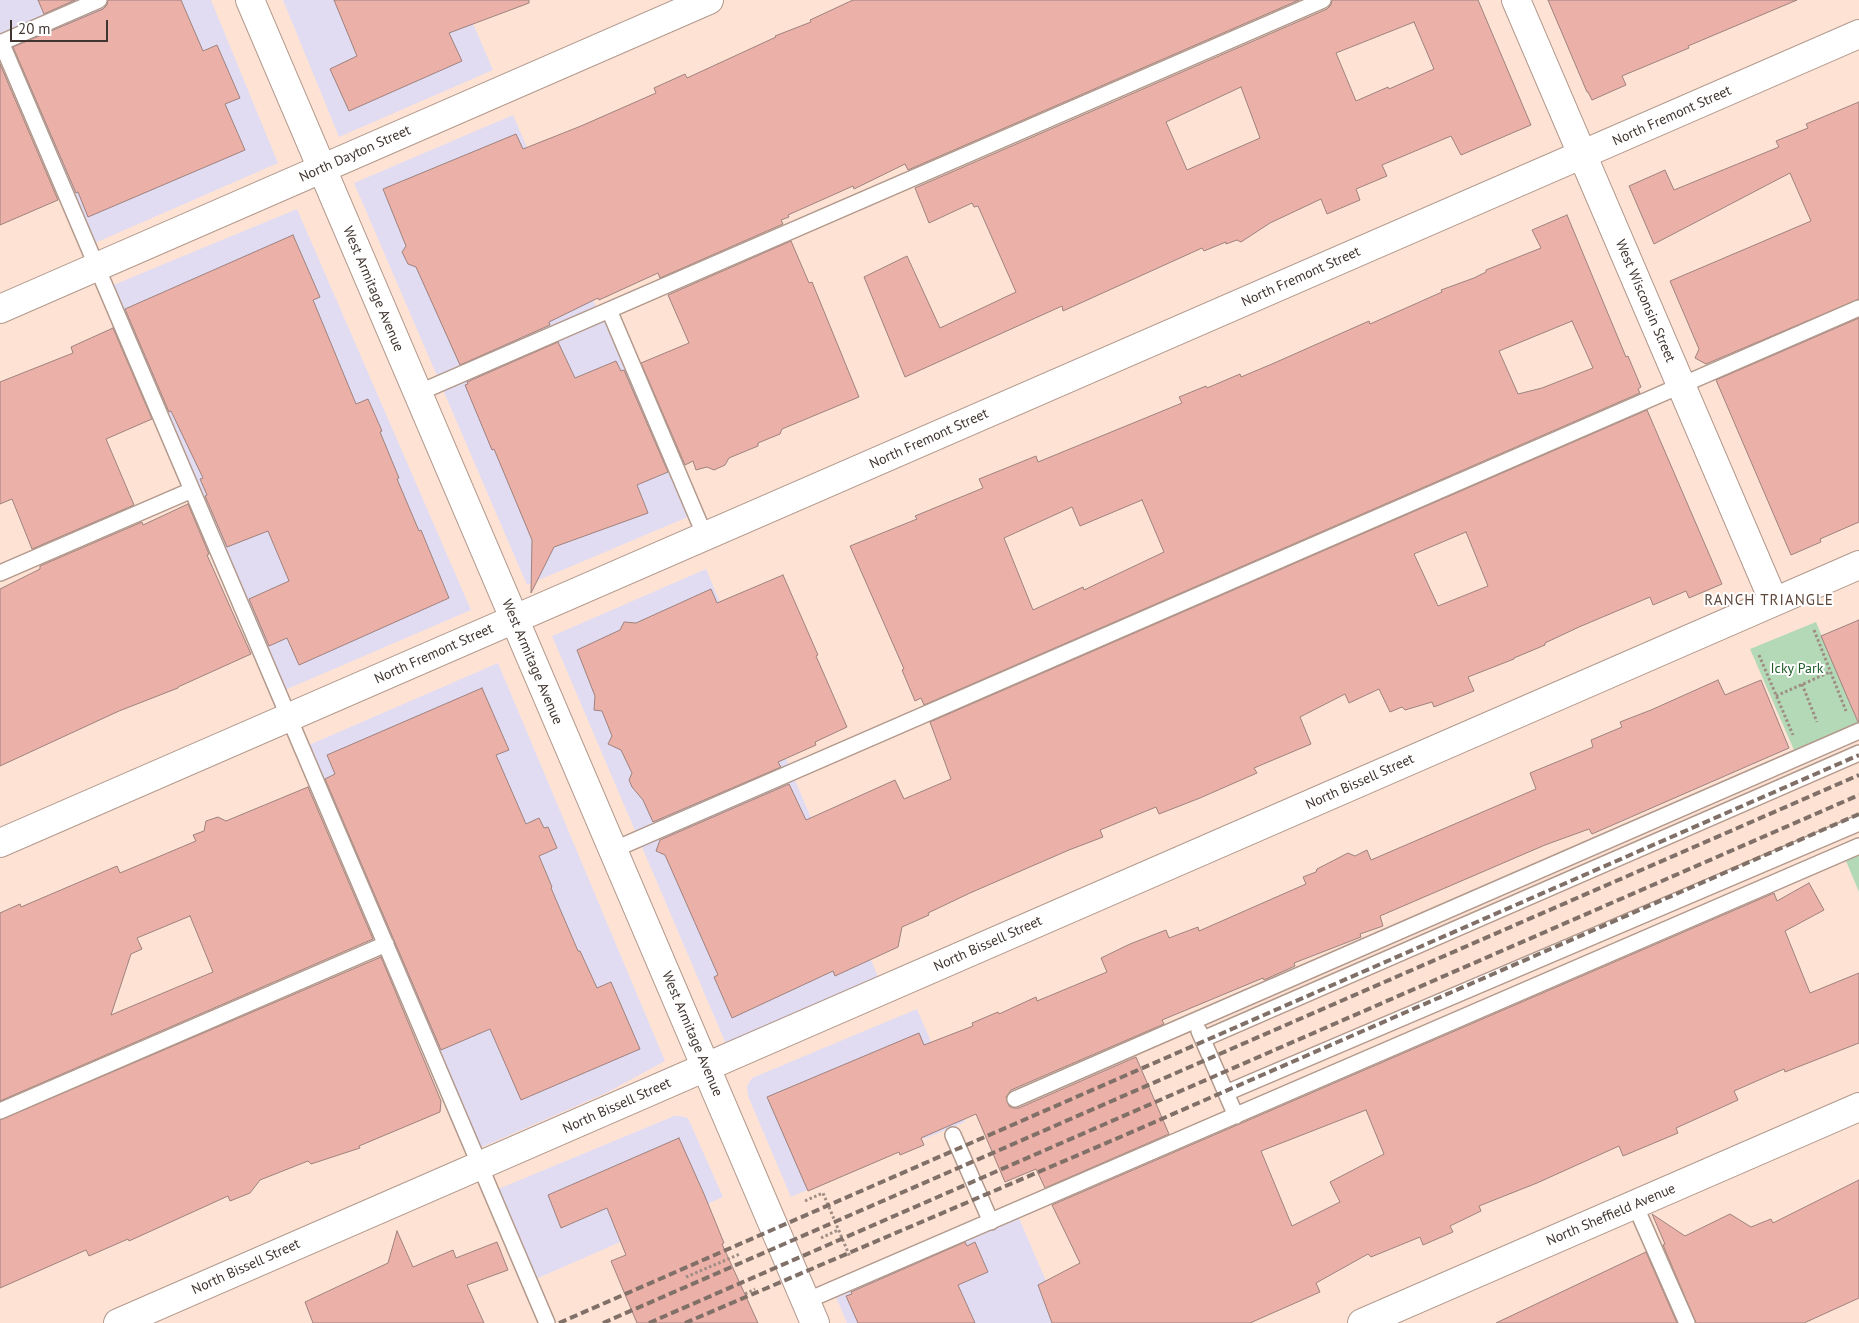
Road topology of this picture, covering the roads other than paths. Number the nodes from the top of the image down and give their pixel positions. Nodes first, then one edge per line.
1 (99, 0) edge
2 (250, 0) edge
3 (709, 0) edge
4 (1323, 0) edge
5 (1516, 0) edge
6 (1859, 34) edge
7 (0, 43) edge
8 (1582, 155) junction
9 (322, 169) junction
10 (97, 267) junction
11 (1859, 308) edge
12 (0, 309) edge
13 (609, 310) junction
14 (1681, 387) junction
15 (418, 393) junction
16 (192, 490) junction
17 (705, 536) junction
18 (1859, 565) edge
19 (0, 573) edge
20 (1774, 602) junction
21 (514, 620) junction
22 (289, 718) junction
23 (1857, 732) edge
24 (1859, 753) edge
25 (1859, 823) edge
26 (0, 843) edge
27 (1859, 846) edge
28 (613, 850) junction
29 (386, 944) junction
30 (1194, 1020) junction
31 (1203, 1039) junction
32 (706, 1067) junction
33 (1226, 1093) junction
34 (1015, 1099) dead end
35 (1859, 1107) edge
36 (0, 1111) edge
37 (1236, 1116) junction
38 (952, 1135) dead end
39 (480, 1166) junction
40 (1635, 1205) junction
41 (991, 1222) junction
42 (811, 1312) edge
43 (118, 1323) edge
44 (547, 1323) edge
45 (1362, 1323) edge
46 (1686, 1323) edge

1 - 7 lane
2 - 9 street, West Armitage Avenue
3 - 9 street, North Dayton Street
4 - 13 lane
5 - 8 street, West Wisconsin Street
6 - 8 street, North Fremont Street
7 - 10 lane
8 - 14 street, West Wisconsin Street
8 - 17 street, North Fremont Street
9 - 10 street, North Dayton Street
9 - 15 street, West Armitage Avenue
10 - 12 street, North Dayton Street
10 - 16 lane
11 - 14 lane
13 - 15 lane
13 - 17 lane
14 - 20 street, West Wisconsin Street
14 - 28 lane
15 - 21 street, West Armitage Avenue
16 - 19 lane
16 - 22 lane
17 - 21 street, North Fremont Street
18 - 20 street, North Bissell Street
20 - 32 street, North Bissell Street
21 - 22 street, North Fremont Street
21 - 28 street, West Armitage Avenue
22 - 26 street, North Fremont Street
22 - 29 lane
23 - 30 lane
24 - 31 lane
25 - 33 lane
27 - 37 lane
28 - 32 street, West Armitage Avenue
29 - 36 lane
29 - 39 lane
30 - 31 lane
30 - 34 lane
31 - 33 lane
32 - 39 street, North Bissell Street
32 - 42 street, West Armitage Avenue
33 - 37 lane
35 - 40 street, North Sheffield Avenue
37 - 41 lane
38 - 41 lane
39 - 43 street, North Bissell Street
39 - 44 lane
40 - 45 street, North Sheffield Avenue
40 - 46 lane
41 - 42 lane

